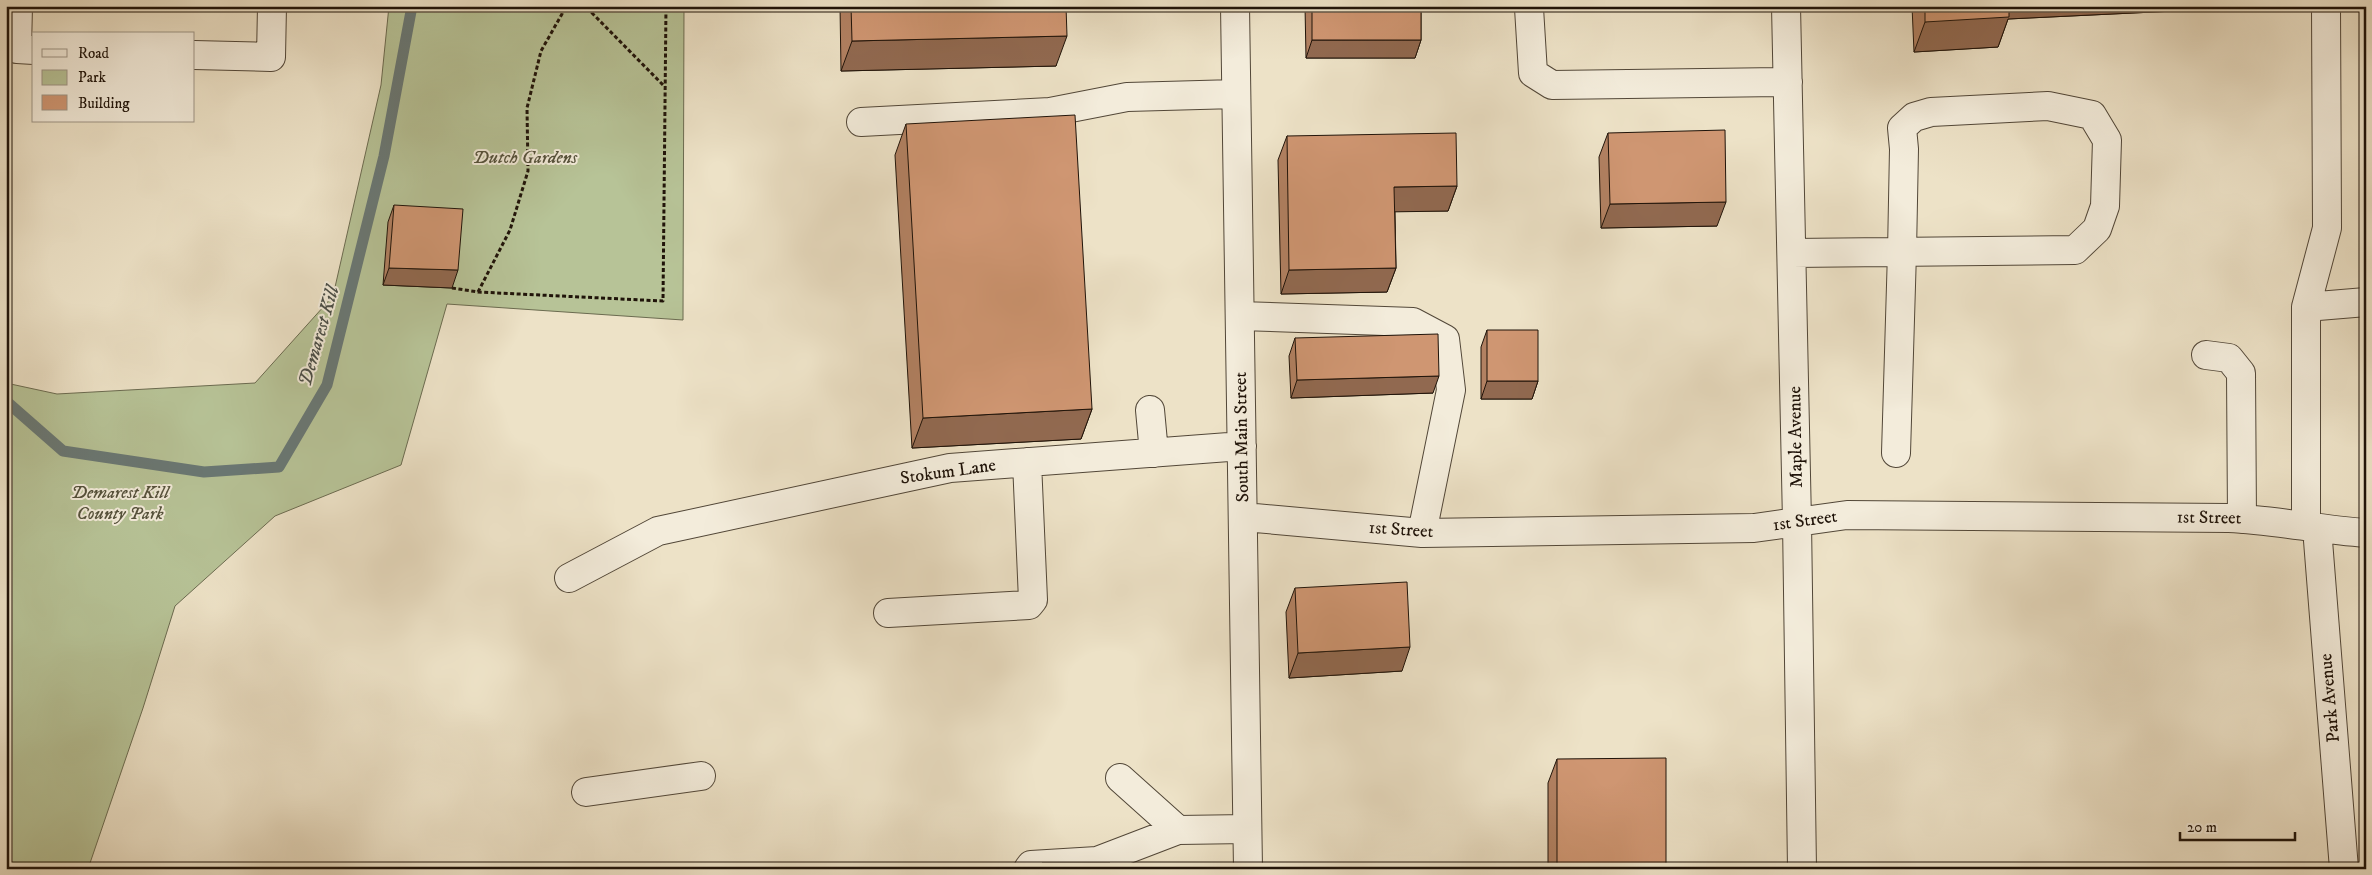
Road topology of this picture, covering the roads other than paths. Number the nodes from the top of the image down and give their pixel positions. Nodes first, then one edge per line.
1 (18, 6) edge
2 (272, 6) edge
3 (1235, 6) edge
4 (1786, 6) edge
5 (2326, 6) edge
6 (1529, 8) dead end
7 (19, 49) edge
8 (195, 55) edge
9 (1788, 82) junction
10 (1236, 94) junction
11 (861, 122) dead end
12 (1902, 252) junction
13 (1792, 254) junction
14 (2366, 302) edge
15 (2306, 306) junction
16 (1240, 316) junction
17 (2206, 355) dead end
18 (1150, 410) dead end
19 (1242, 446) junction
20 (1154, 453) junction
21 (1896, 453) dead end
22 (1027, 462) junction
23 (1244, 517) junction
24 (2242, 518) junction
25 (1797, 522) junction
26 (2311, 527) junction
27 (1422, 533) junction
28 (2366, 533) edge
29 (569, 578) dead end
30 (888, 613) dead end
31 (701, 776) dead end
32 (1120, 778) dead end
33 (586, 792) dead end
34 (1247, 829) junction
35 (1178, 830) junction
36 (1028, 869) edge
37 (1248, 869) edge
38 (1802, 869) edge
39 (2344, 869) edge

1 - 7 street
2 - 8 street
3 - 10 street, South Main Street
4 - 9 street, Maple Avenue
5 - 15 street, Park Avenue
6 - 9 street
9 - 13 street, Maple Avenue
10 - 11 street
10 - 16 street, South Main Street
12 - 12 street
12 - 13 street
12 - 21 street
13 - 25 street, Maple Avenue
14 - 15 street
15 - 26 street, Park Avenue
16 - 19 street, South Main Street
16 - 27 street
17 - 24 street
18 - 20 street
19 - 20 street, Stokum Lane
19 - 23 street, South Main Street
20 - 22 street, Stokum Lane
22 - 29 street, Stokum Lane
22 - 30 street
23 - 27 street, 1st Street
23 - 34 street, South Main Street
24 - 25 street, 1st Street
24 - 26 street, 1st Street
25 - 27 street, 1st Street
25 - 38 street, Maple Avenue
26 - 28 street, 1st Street
26 - 39 street, Park Avenue
31 - 33 street
32 - 35 street
34 - 35 street
34 - 37 street, South Main Street
35 - 36 street

